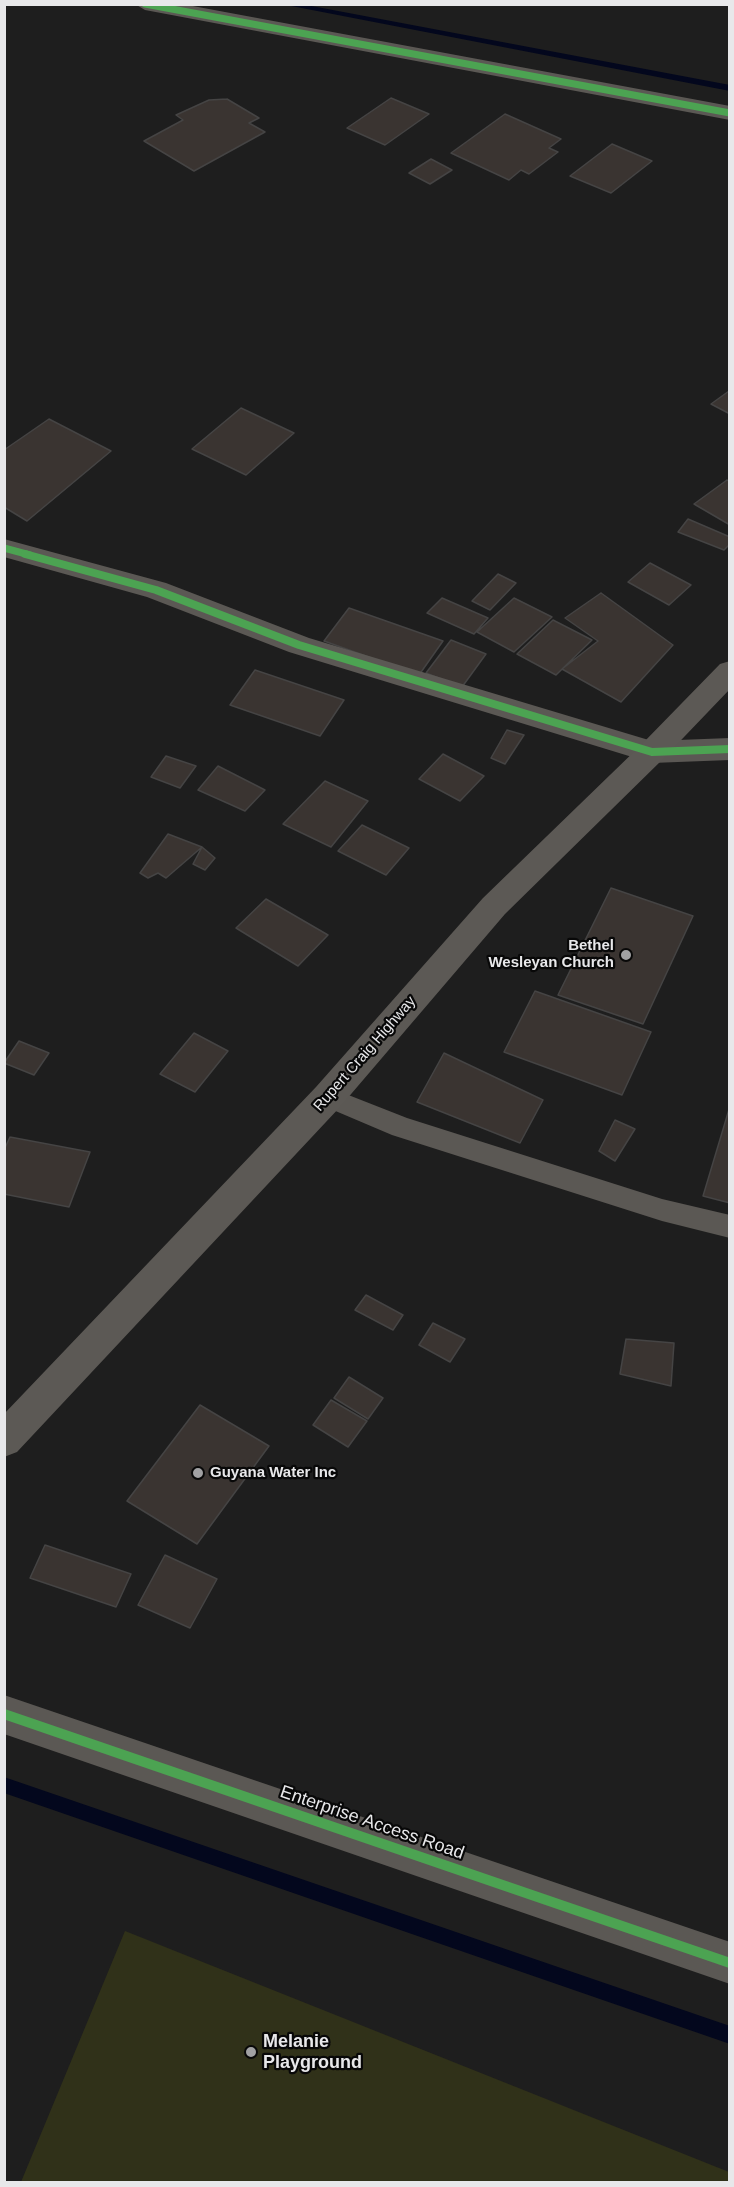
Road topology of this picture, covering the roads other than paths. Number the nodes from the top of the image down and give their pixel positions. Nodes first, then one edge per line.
1 (145, 4) edge
2 (729, 113) edge
3 (4, 548) edge
4 (729, 672) edge
5 (729, 750) edge
6 (652, 752) junction
7 (328, 1097) junction
8 (729, 1227) edge
9 (4, 1440) edge
10 (4, 1714) edge
11 (729, 1963) edge

1 - 2 street
3 - 6 street
4 - 6 main road, Rupert Craig Highway
5 - 6 street
6 - 7 main road, Rupert Craig Highway
7 - 8 lane
7 - 9 main road, Rupert Craig Highway
10 - 11 street, Enterprise Access Road

